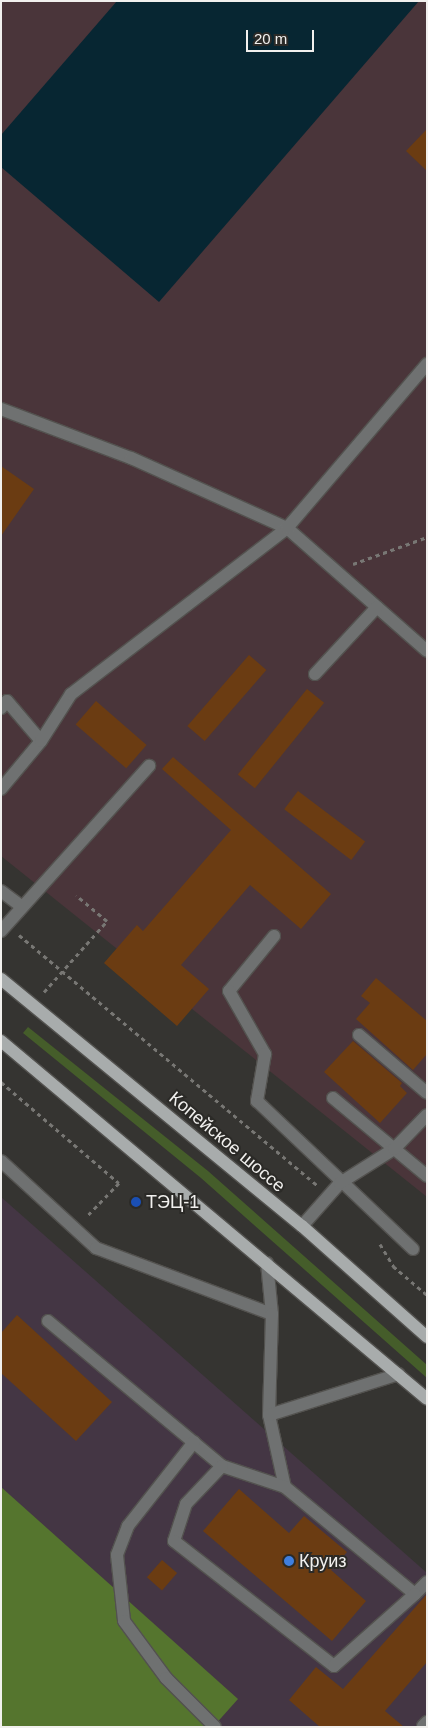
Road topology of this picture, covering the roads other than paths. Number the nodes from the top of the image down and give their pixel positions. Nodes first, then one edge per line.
1 (427, 364) edge
2 (1, 409) edge
3 (287, 528) junction
4 (376, 607) junction
5 (426, 649) edge
6 (315, 674) dead end
7 (1, 708) edge
8 (41, 741) junction
9 (149, 766) dead end
10 (1, 789) edge
11 (1, 891) edge
12 (22, 907) junction
13 (4, 928) edge
14 (274, 936) dead end
15 (1, 979) edge
16 (359, 1035) dead end
17 (1, 1041) edge
18 (427, 1093) edge
19 (333, 1098) dead end
20 (427, 1116) edge
21 (394, 1149) junction
22 (1, 1160) edge
23 (427, 1176) edge
24 (340, 1183) junction
25 (302, 1226) junction
26 (413, 1249) dead end
27 (267, 1263) junction
28 (272, 1314) junction
29 (48, 1321) dead end
30 (427, 1337) edge
31 (399, 1374) junction
32 (427, 1399) edge
33 (269, 1416) junction
34 (194, 1442) junction
35 (222, 1466) junction
36 (285, 1487) junction
37 (427, 1582) edge
38 (415, 1594) junction
39 (215, 1727) edge

1 - 3 lane
2 - 3 lane
3 - 4 lane
3 - 8 lane
4 - 5 lane
4 - 6 lane
7 - 8 lane
8 - 10 lane
9 - 12 lane
11 - 12 lane
12 - 13 lane
14 - 24 lane
15 - 25 main road, Копейское шоссе
16 - 18 lane
17 - 27 main road
19 - 21 lane
20 - 21 lane
21 - 23 lane
21 - 24 lane
22 - 28 lane
24 - 25 lane
24 - 26 lane
25 - 30 main road, Копейское шоссе
27 - 28 lane
27 - 31 main road
28 - 33 lane
29 - 34 lane
31 - 32 main road
31 - 33 lane
33 - 36 lane
34 - 35 lane
34 - 39 lane
35 - 36 lane
35 - 38 lane
36 - 38 lane
37 - 38 lane

